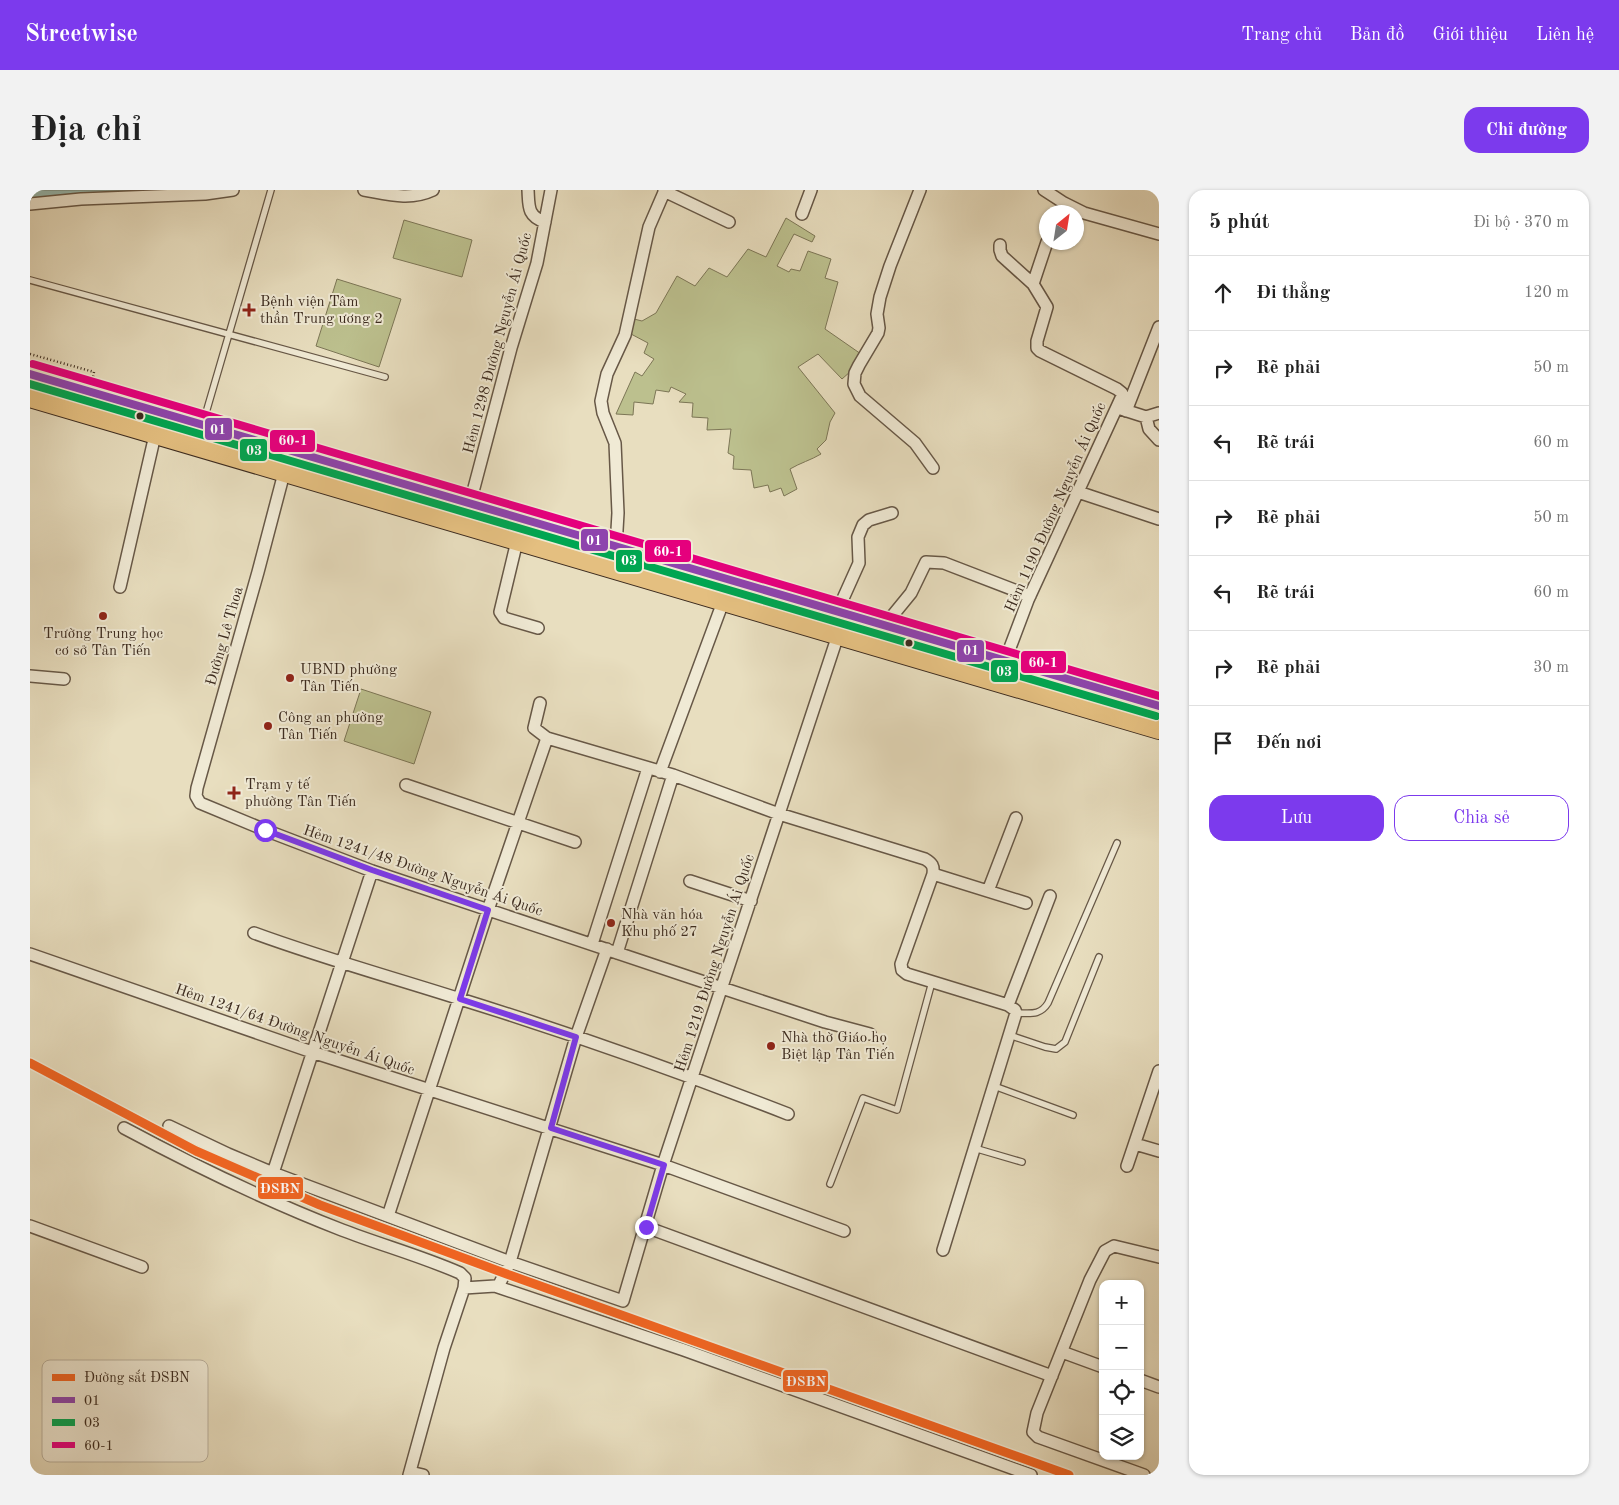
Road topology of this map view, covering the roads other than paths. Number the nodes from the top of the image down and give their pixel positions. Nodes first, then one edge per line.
1 (233, 190) edge
2 (271, 190) edge
3 (364, 190) edge
4 (433, 190) edge
5 (528, 190) edge
6 (551, 190) edge
7 (811, 190) edge
8 (920, 190) edge
9 (1044, 190) edge
10 (664, 191) edge
11 (30, 204) edge
12 (1059, 205) edge
13 (1084, 213) edge
14 (802, 214) dead end
15 (545, 222) junction
16 (728, 222) dead end
17 (1159, 234) edge
18 (1000, 245) dead end
19 (1044, 250) edge
20 (30, 280) edge
21 (1033, 284) junction
22 (1159, 327) edge
23 (229, 334) junction
24 (30, 374) edge
25 (385, 377) dead end
26 (30, 398) edge
27 (1121, 409) junction
28 (1159, 413) edge
29 (1146, 416) junction
30 (203, 425) junction
31 (155, 435) junction
32 (1159, 440) edge
33 (290, 451) junction
34 (933, 468) dead end
35 (284, 473) junction
36 (1078, 492) junction
37 (470, 504) junction
38 (892, 513) dead end
39 (1159, 518) edge
40 (516, 541) junction
41 (616, 546) junction
42 (120, 587) dead end
43 (1030, 596) junction
44 (723, 602) junction
45 (837, 612) junction
46 (884, 626) junction
47 (538, 628) dead end
48 (838, 635) junction
49 (1005, 661) junction
50 (30, 676) edge
51 (64, 679) dead end
52 (540, 703) dead end
53 (1159, 706) edge
54 (1159, 730) edge
55 (547, 738) junction
56 (648, 768) junction
57 (660, 772) junction
58 (672, 775) junction
59 (406, 785) dead end
60 (203, 804) joint
61 (779, 814) junction
62 (1016, 818) dead end
63 (518, 823) junction
64 (575, 842) dead end
65 (1117, 843) dead end
66 (372, 870) junction
67 (932, 874) junction
68 (690, 881) dead end
69 (988, 891) junction
70 (1050, 896) dead end
71 (751, 901) junction
72 (1026, 903) dead end
73 (488, 910) junction
74 (254, 933) dead end
75 (592, 944) junction
76 (612, 951) junction
77 (30, 954) edge
78 (1100, 957) dead end
79 (341, 963) junction
80 (932, 982) junction
81 (722, 988) junction
82 (460, 999) junction
83 (1012, 1009) junction
84 (870, 1034) dead end
85 (1009, 1035) junction
86 (576, 1037) junction
87 (312, 1052) junction
88 (1159, 1072) edge
89 (693, 1077) junction
90 (994, 1086) junction
91 (430, 1090) junction
92 (788, 1114) dead end
93 (1073, 1115) dead end
94 (168, 1126) dead end
95 (124, 1128) dead end
96 (551, 1128) junction
97 (1134, 1144) junction
98 (974, 1148) junction
99 (1159, 1151) edge
100 (1022, 1162) dead end
101 (664, 1165) junction
102 (1127, 1166) dead end
103 (273, 1173) junction
104 (830, 1184) dead end
105 (388, 1216) junction
106 (30, 1226) edge
107 (646, 1227) junction
108 (844, 1231) dead end
109 (943, 1250) dead end
110 (1159, 1257) edge
111 (510, 1262) junction
112 (142, 1267) dead end
113 (498, 1287) junction
114 (464, 1288) junction
115 (1062, 1352) junction
116 (1099, 1366) edge
117 (1052, 1376) junction
118 (1144, 1381) edge
119 (1159, 1387) edge
120 (409, 1474) edge
121 (423, 1475) edge
122 (1031, 1475) edge
123 (1144, 1475) edge

1 - 11 street
2 - 23 lane
3 - 4 street
5 - 15 street
6 - 15 street, Hẻm 1298 Đường Nguyễn Ái Quốc
7 - 14 street
8 - 34 street
9 - 12 street
10 - 16 street
10 - 41 street
13 - 17 street
15 - 37 street, Hẻm 1298 Đường Nguyễn Ái Quốc
18 - 21 street
19 - 21 street
20 - 23 lane
21 - 27 street, Hẻm 1190 Đường Nguyễn Ái Quốc
22 - 27 street
23 - 25 lane
23 - 30 lane
24 - 30 main road
26 - 31 main road
27 - 29 street
27 - 36 street, Hẻm 1190 Đường Nguyễn Ái Quốc
28 - 29 street
29 - 32 street
30 - 33 main road
31 - 35 main road
31 - 42 street
33 - 35 main road
33 - 37 main road
35 - 40 main road
35 - 60 street, Đường Lê Thoa
36 - 39 street
36 - 43 street, Hẻm 1190 Đường Nguyễn Ái Quốc
37 - 41 main road
38 - 45 street
40 - 44 main road
40 - 47 street
41 - 45 main road
43 - 46 street
43 - 49 street, Hẻm 1190 Đường Nguyễn Ái Quốc
44 - 48 main road
44 - 57 street
45 - 46 main road
46 - 49 main road
48 - 54 main road
48 - 61 street, Hẻm 1219 Đường Nguyễn Ái Quốc
49 - 53 main road
50 - 51 street
52 - 55 street
55 - 56 street
55 - 63 street
56 - 57 street
56 - 75 street
57 - 58 street
58 - 61 street
58 - 76 street
59 - 63 street
60 - 66 street, Hẻm 1241/48 Đường Nguyễn Ái Quốc
61 - 67 street
61 - 71 street, Hẻm 1219 Đường Nguyễn Ái Quốc
62 - 69 street
63 - 64 street
63 - 73 street
65 - 83 lane
66 - 73 street, Hẻm 1241/48 Đường Nguyễn Ái Quốc
66 - 79 street
67 - 69 street
67 - 80 street
68 - 71 street
69 - 72 street
70 - 83 street
71 - 81 street, Hẻm 1219 Đường Nguyễn Ái Quốc
73 - 75 street, Hẻm 1241/48 Đường Nguyễn Ái Quốc
73 - 82 street
74 - 79 street
75 - 76 street, Hẻm 1241/48 Đường Nguyễn Ái Quốc
76 - 81 street, Hẻm 1241/48 Đường Nguyễn Ái Quốc
76 - 86 street
77 - 87 street, Hẻm 1241/64 Đường Nguyễn Ái Quốc
78 - 85 lane
79 - 82 street
79 - 87 street
80 - 83 street
80 - 104 lane
81 - 84 street, Hẻm 1241/48 Đường Nguyễn Ái Quốc
81 - 89 street, Hẻm 1219 Đường Nguyễn Ái Quốc
82 - 86 street
82 - 91 street
83 - 85 street
85 - 90 street
86 - 89 street
86 - 96 street
87 - 91 street, Hẻm 1241/64 Đường Nguyễn Ái Quốc
87 - 103 street
88 - 97 street
89 - 92 street
89 - 101 street, Hẻm 1219 Đường Nguyễn Ái Quốc
90 - 93 lane
90 - 98 street
91 - 96 street, Hẻm 1241/64 Đường Nguyễn Ái Quốc
91 - 105 street
94 - 103 street
95 - 114 street
96 - 101 street, Hẻm 1241/64 Đường Nguyễn Ái Quốc
96 - 111 street
97 - 99 street
97 - 102 street
98 - 100 lane
98 - 109 street
101 - 107 street, Hẻm 1219 Đường Nguyễn Ái Quốc
101 - 108 street, Hẻm 1241/64 Đường Nguyễn Ái Quốc
103 - 105 street
105 - 111 street
106 - 112 street
107 - 111 street, Hẻm 1219 Đường Nguyễn Ái Quốc
107 - 117 street
110 - 115 street
111 - 113 street
113 - 114 street
113 - 122 street
114 - 120 street
115 - 116 street
115 - 117 street
117 - 123 street
118 - 119 street
120 - 121 street

